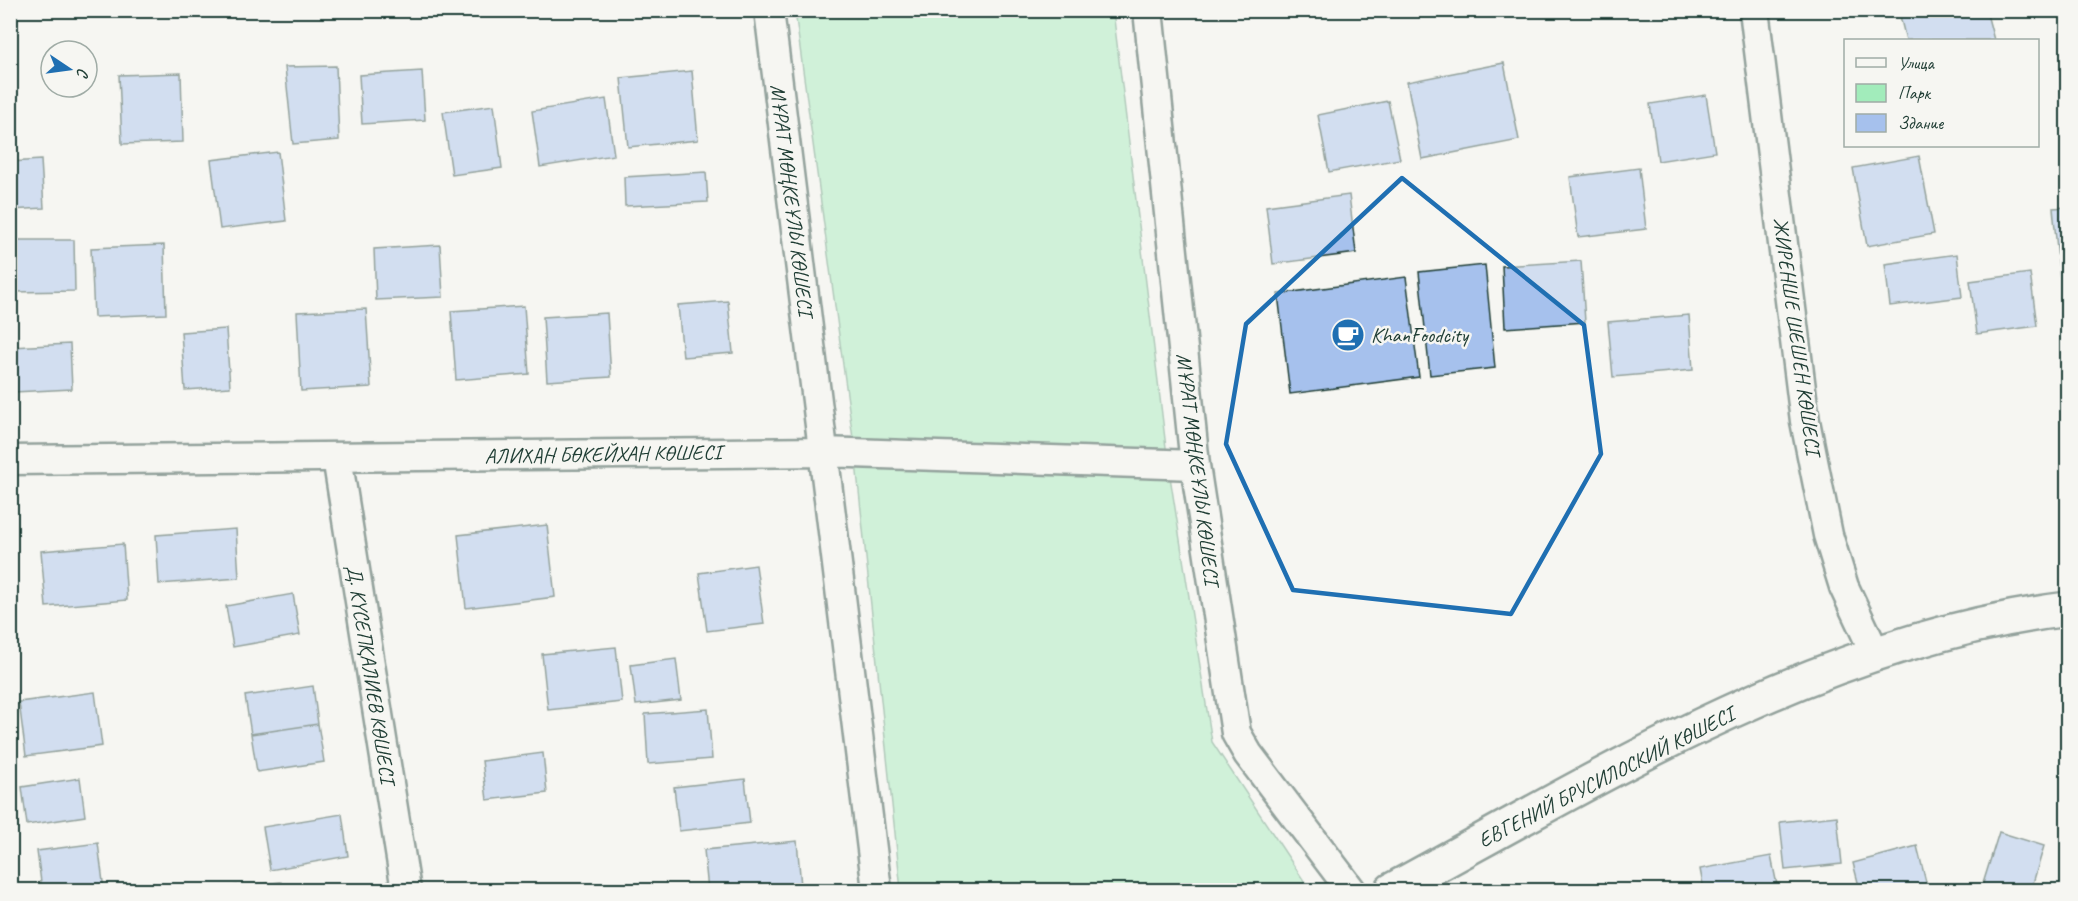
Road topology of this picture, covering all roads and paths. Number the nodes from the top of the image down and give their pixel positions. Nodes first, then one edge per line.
1 (769, 10) edge
2 (1148, 10) edge
3 (1754, 10) edge
4 (823, 452) junction
5 (337, 457) junction
6 (10, 460) edge
7 (1195, 465) junction
8 (2067, 609) edge
9 (1875, 653) junction
10 (406, 891) edge
11 (877, 891) edge
12 (1351, 891) edge
13 (1392, 891) edge

1 - 4 street, МҰРАТ МӨҢКЕҰЛЫ КӨШЕСІ
2 - 7 street, МҰРАТ МӨҢКЕҰЛЫ КӨШЕСІ
3 - 9 street, ЖИРЕНШЕ ШЕШЕН КӨШЕСІ
4 - 5 street, АЛИХАН БӨКЕЙХАН КӨШЕСІ
4 - 7 street, АЛИХАН БӨКЕЙХАН КӨШЕСІ
4 - 11 street, МҰРАТ МӨҢКЕҰЛЫ КӨШЕСІ
5 - 6 street, АЛИХАН БӨКЕЙХАН КӨШЕСІ
5 - 10 street, Д. КҮСЕПҚАЛИЕВ КӨШЕСІ
7 - 12 street, МҰРАТ МӨҢКЕҰЛЫ КӨШЕСІ
8 - 9 main road, ЕВГЕНИЙ БРУСИЛОСКИЙ КӨШЕСІ
9 - 13 main road, ЕВГЕНИЙ БРУСИЛОСКИЙ КӨШЕСІ

